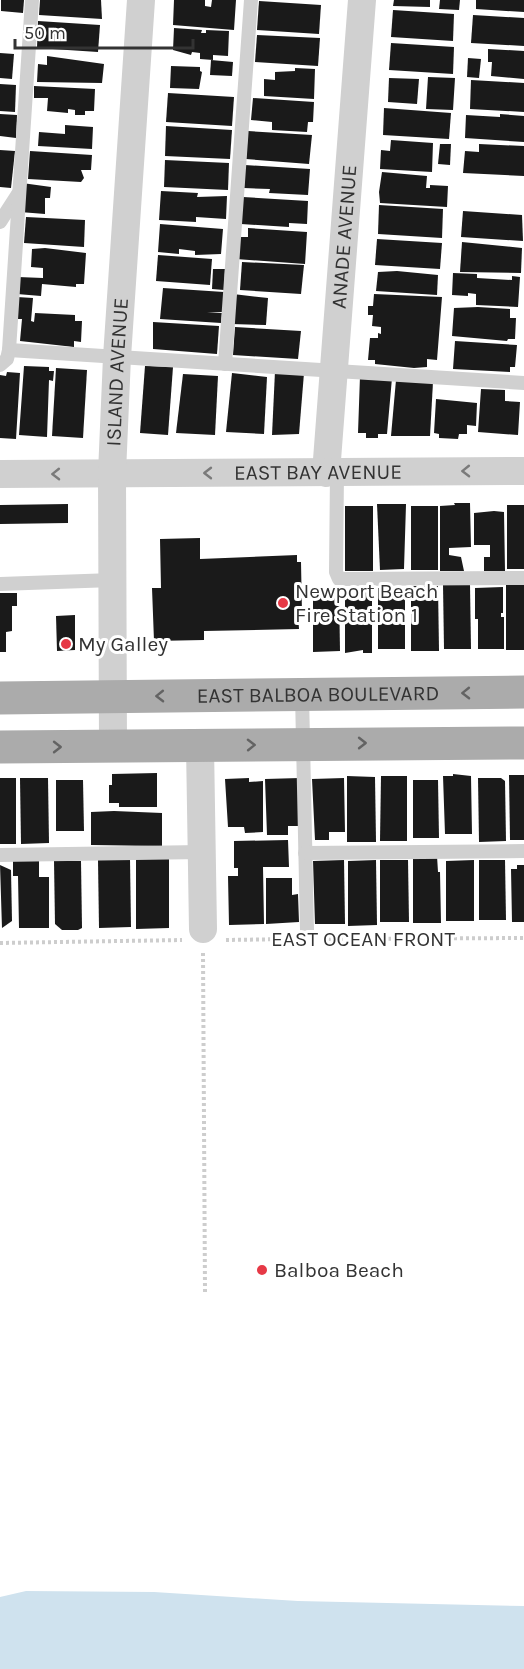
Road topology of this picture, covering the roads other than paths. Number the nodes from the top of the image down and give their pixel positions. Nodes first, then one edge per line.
1 (32, 0) edge
2 (141, 0) edge
3 (251, 0) edge
4 (362, 0) edge
5 (19, 193) junction
6 (0, 222) edge
7 (9, 350) junction
8 (117, 357) junction
9 (225, 364) junction
10 (0, 365) edge
11 (333, 371) junction
12 (524, 383) edge
13 (524, 471) edge
14 (112, 473) junction
15 (332, 473) junction
16 (0, 474) edge
17 (524, 578) edge
18 (113, 580) junction
19 (0, 584) edge
20 (524, 692) edge
21 (302, 694) junction
22 (112, 696) junction
23 (0, 698) edge
24 (303, 743) junction
25 (524, 743) edge
26 (113, 746) junction
27 (200, 746) junction
28 (0, 747) edge
29 (524, 850) edge
30 (202, 852) junction
31 (305, 854) junction
32 (0, 855) edge
33 (302, 935) road end
34 (202, 940) road end

1 - 5 lane
2 - 8 street, ISLAND AVENUE
3 - 9 lane
4 - 11 street, ANADE AVENUE
5 - 6 lane
5 - 7 lane
7 - 8 lane
7 - 10 lane
8 - 9 lane
8 - 14 street, ISLAND AVENUE
9 - 11 lane
11 - 12 lane
11 - 15 street, ANADE AVENUE
13 -> 15 street, EAST BAY AVENUE
15 -> 14 street, EAST BAY AVENUE
14 -> 16 street, EAST BAY AVENUE
14 - 18 street, ISLAND AVENUE
15 - 17 lane
18 - 19 lane
18 - 22 street, ISLAND AVENUE
20 -> 21 main road, EAST BALBOA BOULEVARD
21 -> 22 main road, EAST BALBOA BOULEVARD
21 - 24 lane
22 - 23 main road, EAST BALBOA BOULEVARD
22 - 26 street, ISLAND AVENUE
24 -> 25 main road
27 -> 24 main road
24 - 31 lane
26 - 27 main road
28 -> 26 main road
27 - 30 street
29 - 31 lane
30 - 32 lane
30 - 34 street
31 - 33 lane

